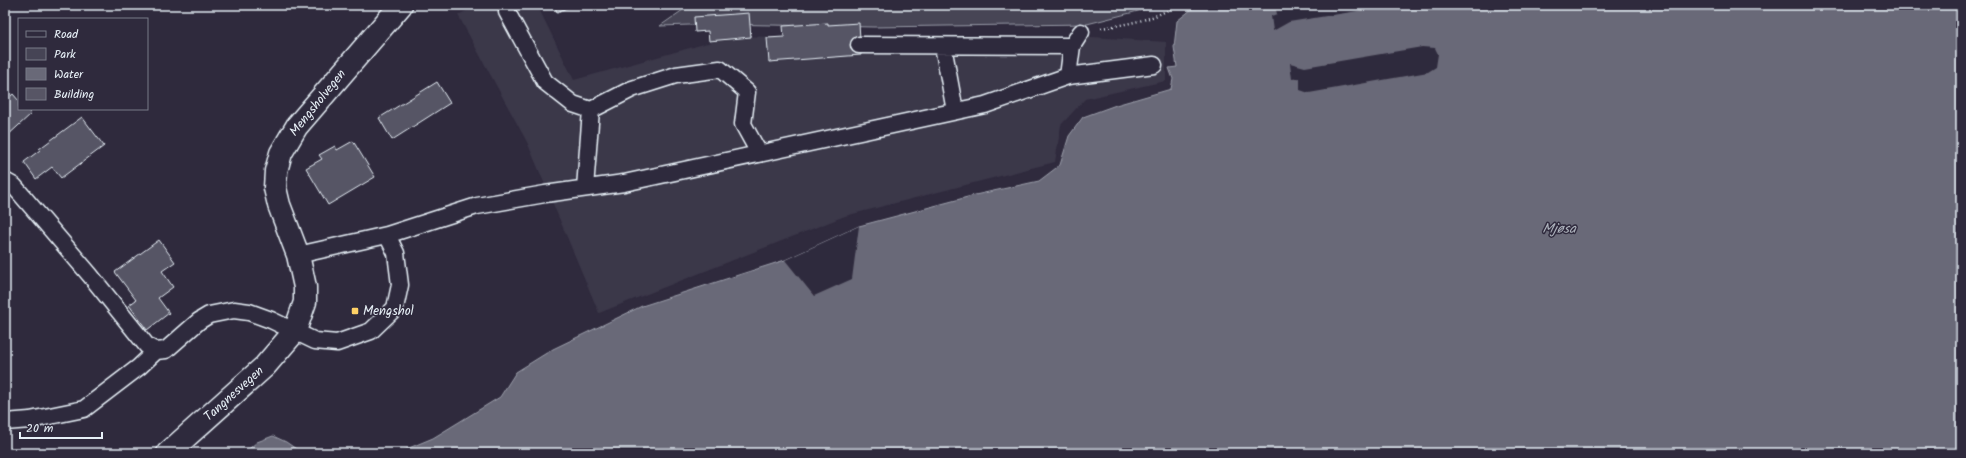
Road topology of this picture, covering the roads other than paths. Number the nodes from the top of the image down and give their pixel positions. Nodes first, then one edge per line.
1 (401, 5) edge
2 (507, 12) dead end
3 (1081, 32) road end
4 (859, 45) dead end
5 (943, 46) junction
6 (1072, 46) junction
7 (1154, 65) dead end
8 (1068, 76) junction
9 (591, 110) junction
10 (955, 111) junction
11 (759, 153) junction
12 (5, 181) edge
13 (585, 188) junction
14 (387, 235) junction
15 (298, 255) junction
16 (295, 331) junction
17 (156, 351) junction
18 (5, 422) edge
19 (168, 453) edge

1 - 15 main road, Mengsholvegen
2 - 9 lane
3 - 6 lane
4 - 5 lane
5 - 6 lane
5 - 10 lane
6 - 8 lane
7 - 8 lane
8 - 10 lane
9 - 11 lane
9 - 13 lane
10 - 11 lane
11 - 13 lane
12 - 17 lane
13 - 14 lane
14 - 15 lane
14 - 16 lane
15 - 16 main road, Mengsholvegen
16 - 17 lane
16 - 19 main road, Tangnesvegen
17 - 18 lane

